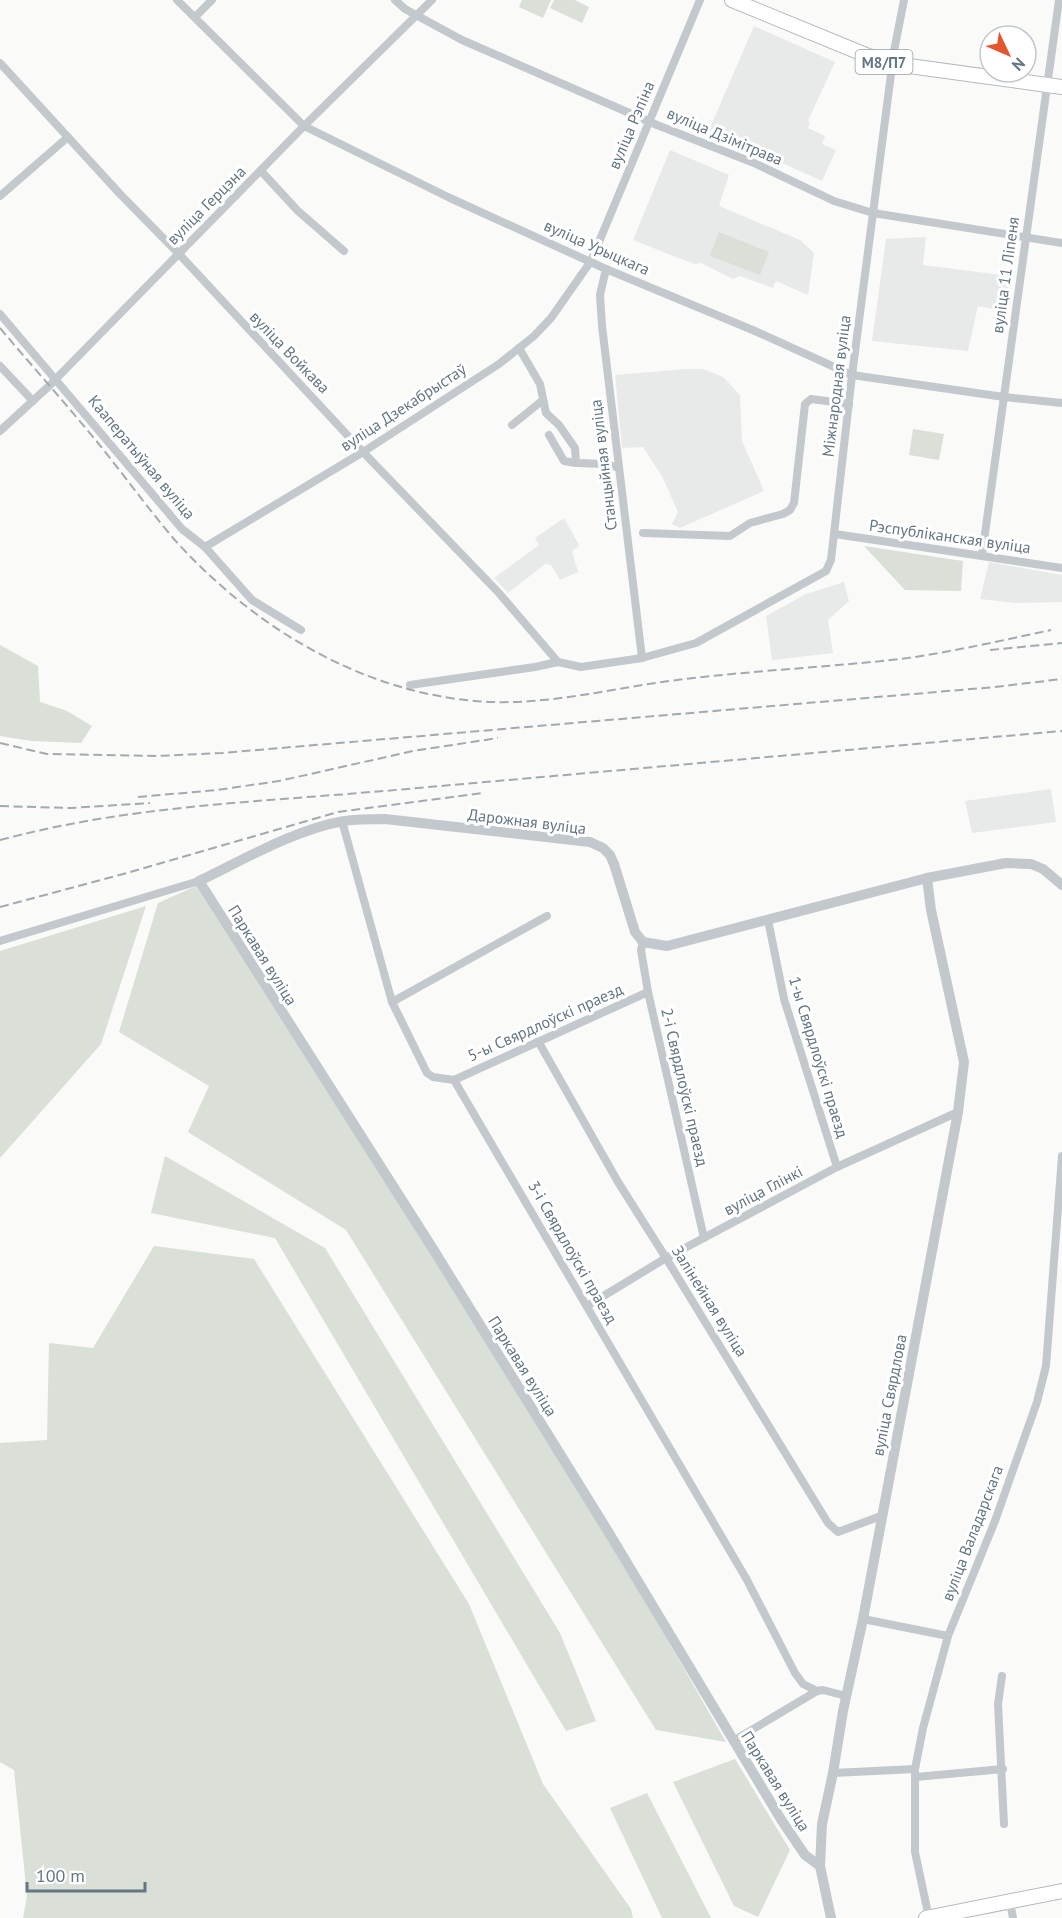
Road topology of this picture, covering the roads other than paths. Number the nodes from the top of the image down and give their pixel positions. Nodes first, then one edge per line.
1 (177, 0) edge
2 (212, 0) edge
3 (395, 0) edge
4 (432, 0) edge
5 (700, 0) edge
6 (732, 0) edge
7 (904, 0) edge
8 (1059, 0) edge
9 (416, 16) junction
10 (195, 17) junction
11 (0, 63) edge
12 (893, 64) junction
13 (1047, 85) junction
14 (1062, 87) edge
15 (648, 120) junction
16 (304, 126) junction
17 (68, 137) junction
18 (261, 171) junction
19 (2, 191) edge
20 (873, 213) junction
21 (1024, 238) junction
22 (1062, 243) edge
23 (344, 251) dead end
24 (179, 254) junction
25 (591, 261) junction
26 (606, 269) junction
27 (0, 314) edge
28 (519, 348) junction
29 (0, 366) edge
30 (852, 375) junction
31 (56, 379) junction
32 (1004, 397) junction
33 (543, 399) junction
34 (33, 401) junction
35 (1062, 403) edge
36 (849, 404) junction
37 (512, 425) dead end
38 (0, 431) edge
39 (549, 435) dead end
40 (363, 452) junction
41 (576, 463) junction
42 (619, 468) junction
43 (643, 533) dead end
44 (835, 534) junction
45 (205, 547) junction
46 (982, 555) junction
47 (1062, 568) edge
48 (301, 630) dead end
49 (642, 658) junction
50 (558, 662) junction
51 (410, 685) dead end
52 (342, 821) junction
53 (927, 878) junction
54 (199, 881) junction
55 (1062, 885) edge
56 (547, 916) dead end
57 (768, 920) junction
58 (0, 941) edge
59 (643, 942) junction
60 (648, 992) junction
61 (392, 1002) junction
62 (538, 1041) junction
63 (454, 1080) junction
64 (958, 1112) junction
65 (1062, 1156) edge
66 (837, 1167) junction
67 (704, 1238) junction
68 (666, 1258) junction
69 (587, 1305) junction
70 (881, 1516) junction
71 (863, 1619) junction
72 (948, 1636) junction
73 (1002, 1676) dead end
74 (817, 1691) junction
75 (846, 1696) junction
76 (733, 1741) junction
77 (1003, 1769) junction
78 (833, 1773) junction
79 (915, 1773) junction
80 (1004, 1824) dead end
81 (820, 1866) junction
82 (1062, 1892) edge
83 (1010, 1902) junction
84 (831, 1918) edge
85 (928, 1918) edge
86 (1013, 1918) edge

1 - 10 street, вуліца Урыцкага
2 - 10 street
3 - 9 street, вуліца Дзімітрава
4 - 9 street, вуліца Герцэна
5 - 15 street, вуліца Рэпіна
6 - 12 main road, М8/П7
7 - 12 street, Міжнародная вуліца
8 - 13 street, вуліца 11 Ліпеня
9 - 15 street, вуліца Дзімітрава
9 - 16 street, вуліца Герцэна
10 - 16 street, вуліца Урыцкага
11 - 17 street, вуліца Войкава
12 - 13 main road, М8/П7
12 - 20 street, Міжнародная вуліца
13 - 14 main road, М8/П7
13 - 21 street, вуліца 11 Ліпеня
15 - 20 street, вуліца Дзімітрава
15 - 25 street, вуліца Рэпіна
16 - 18 street, вуліца Герцэна
16 - 25 street, вуліца Урыцкага
17 - 19 street
17 - 24 street, вуліца Войкава
18 - 23 street
18 - 24 street, вуліца Герцэна
20 - 21 street, вуліца Дзімітрава
20 - 30 street, Міжнародная вуліца
21 - 22 street, вуліца Дзімітрава
21 - 32 street, вуліца 11 Ліпеня
24 - 31 street, вуліца Герцэна
24 - 40 street, вуліца Войкава
25 - 26 street, вуліца Урыцкага
25 - 28 street, вуліца Дзекабрыстаў
26 - 30 street, вуліца Урыцкага
26 - 42 street, Станцыйная вуліца
27 - 31 street, Кааператыўная вуліца
28 - 33 street
28 - 40 street, вуліца Дзекабрыстаў
29 - 34 street
30 - 32 street, вуліца Урыцкага
30 - 36 street, Міжнародная вуліца
31 - 34 street, вуліца Герцэна
31 - 45 street, Кааператыўная вуліца
32 - 35 street, вуліца Урыцкага
32 - 46 street, вуліца 11 Ліпеня
33 - 37 street
33 - 41 street
34 - 38 street, вуліца Герцэна
36 - 43 street
36 - 44 street, Міжнародная вуліца
39 - 41 street
40 - 45 street, вуліца Дзекабрыстаў
40 - 50 street, вуліца Войкава
41 - 42 street
42 - 49 street, Станцыйная вуліца
44 - 46 street, Рэспубліканская вуліца
44 - 49 street, Міжнародная вуліца
45 - 48 street, Кааператыўная вуліца
46 - 47 street, Рэспубліканская вуліца
49 - 50 street, Міжнародная вуліца
50 - 51 street
52 - 54 street, Дарожная вуліца
52 - 59 street, Дарожная вуліца
52 - 61 street
53 - 55 street
53 - 57 street
53 - 64 street, вуліца Свярдлова
54 - 58 street, Дарожная вуліца
54 - 76 street, Паркавая вуліца
56 - 61 street
57 - 59 street
57 - 66 street, 1-ы Свярдлоўскі праезд
59 - 60 street, 2-і Свярдлоўскі праезд
60 - 62 street, 5-ы Свярдлоўскі праезд
60 - 67 street, 2-і Свярдлоўскі праезд
61 - 63 street
62 - 63 street, 5-ы Свярдлоўскі праезд
62 - 68 street, Залінейная вуліца
63 - 69 street, 3-і Свярдлоўскі праезд
64 - 66 street, вуліца Глінкі
64 - 70 street, вуліца Свярдлова
65 - 72 street, вуліца Валадарскага
66 - 67 street, вуліца Глінкі
67 - 68 street, вуліца Глінкі
68 - 69 street, вуліца Глінкі
68 - 70 street, Залінейная вуліца
69 - 74 street, 3-і Свярдлоўскі праезд
70 - 71 street, вуліца Свярдлова
71 - 72 street
71 - 75 street, вуліца Свярдлова
72 - 79 street, вуліца Валадарскага
73 - 77 street
74 - 75 street
74 - 76 street
75 - 78 street, вуліца Свярдлова
76 - 81 street, Паркавая вуліца
77 - 79 street
77 - 80 street
78 - 79 street
78 - 81 street, вуліца Свярдлова
79 - 85 street, вуліца Валадарскага
81 - 84 street, вуліца Свярдлова
82 - 83 main road
83 - 85 main road
83 - 86 street

